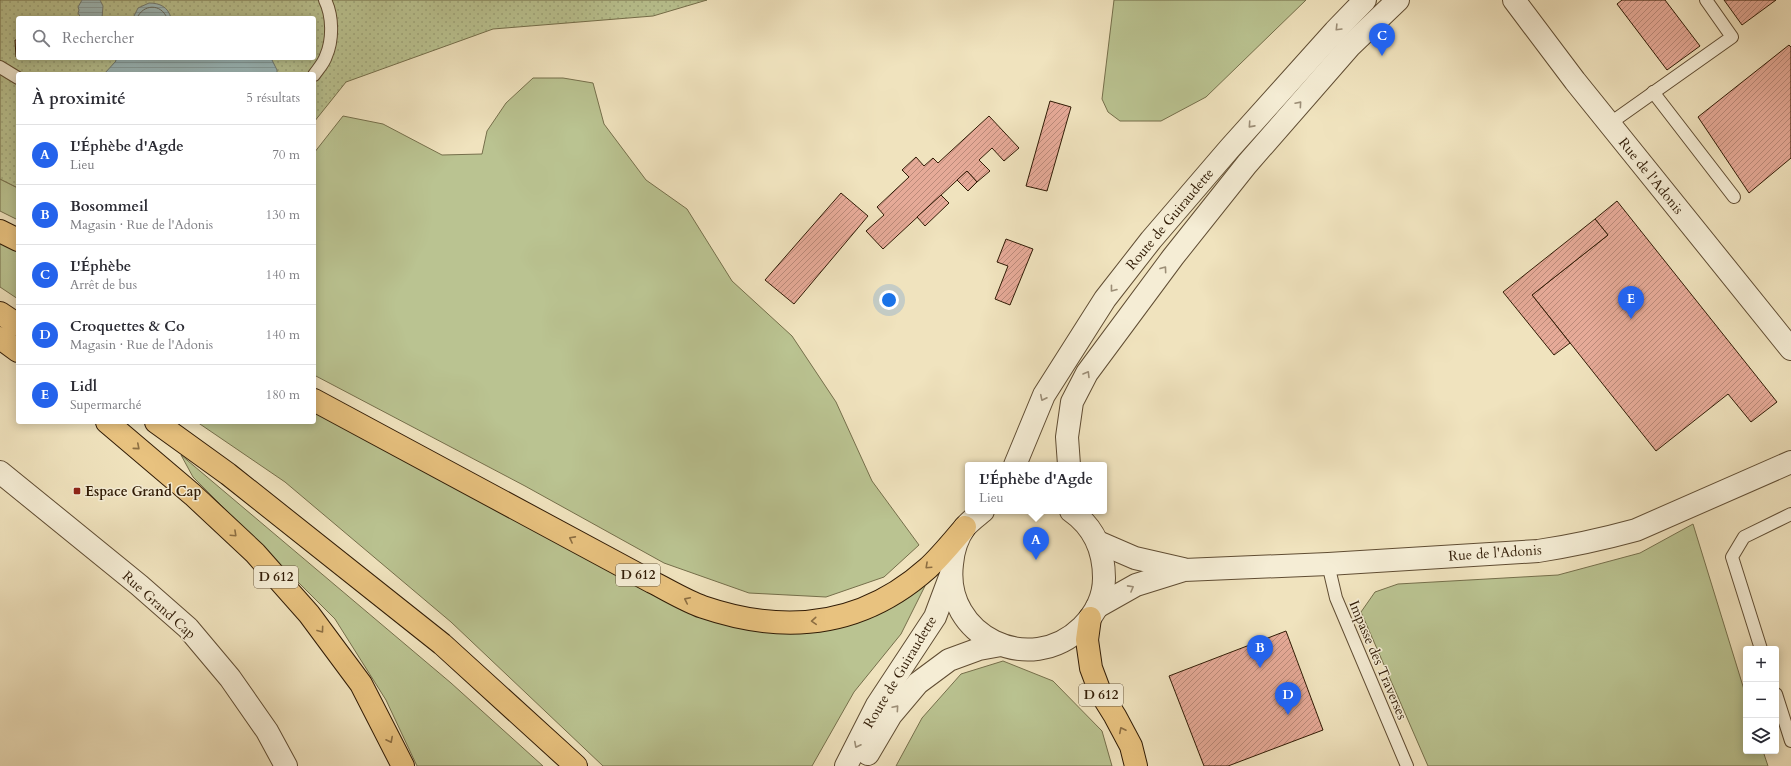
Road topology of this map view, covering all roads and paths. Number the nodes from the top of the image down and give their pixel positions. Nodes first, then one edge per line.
1 (325, 0) edge
2 (1365, 0) edge
3 (1398, 0) edge
4 (1514, 0) edge
5 (1706, 0) edge
6 (0, 67) edge
7 (316, 72) edge
8 (16, 77) edge
9 (1654, 92) junction
10 (1609, 124) junction
11 (1734, 197) dead end
12 (0, 231) edge
13 (16, 239) edge
14 (0, 313) edge
15 (16, 324) edge
16 (0, 338) edge
17 (1791, 349) edge
18 (16, 350) edge
19 (316, 401) edge
20 (109, 424) edge
21 (159, 424) edge
22 (1016, 462) edge
23 (1070, 462) edge
24 (1791, 462) edge
25 (0, 472) edge
26 (980, 514) edge
27 (1078, 514) edge
28 (1791, 514) edge
29 (965, 528) junction
30 (1098, 542) junction
31 (1328, 564) junction
32 (1184, 570) junction
33 (950, 577) junction
34 (1093, 613) junction
35 (1001, 646) junction
36 (1760, 646) edge
37 (1779, 703) edge
38 (1791, 741) edge
39 (286, 766) edge
40 (403, 766) edge
41 (576, 766) edge
42 (846, 766) edge
43 (862, 766) edge
44 (1136, 766) edge
45 (1407, 766) edge

1 - 7 lane
2 -> 22 street, Route de Guiraudette
23 -> 3 street, Route de Guiraudette
4 - 10 street, Rue de l'Adonis
5 - 9 lane
6 - 8 lane
9 - 10 lane
9 - 11 lane
10 - 17 street, Rue de l'Adonis
12 - 13 highway
14 - 15 highway
16 - 18 highway
29 -> 19 highway, D 612
20 -> 40 highway, D 612
21 - 41 highway
24 - 31 street, Rue de l'Adonis
25 - 39 street, Rue Grand Cap
26 - 29 street
27 - 30 street
28 - 36 lane
29 - 33 street
30 - 32 street, Rue de l'Adonis
30 - 34 street
31 - 32 street, Rue de l'Adonis
31 - 45 lane, Impasse des Traverses
34 -> 32 street, Rue de l'Adonis
33 - 35 street
33 -> 42 street, Route de Guiraudette
34 - 35 street
44 -> 34 highway, D 612
43 -> 35 street, Route de Guiraudette
37 - 38 lane

